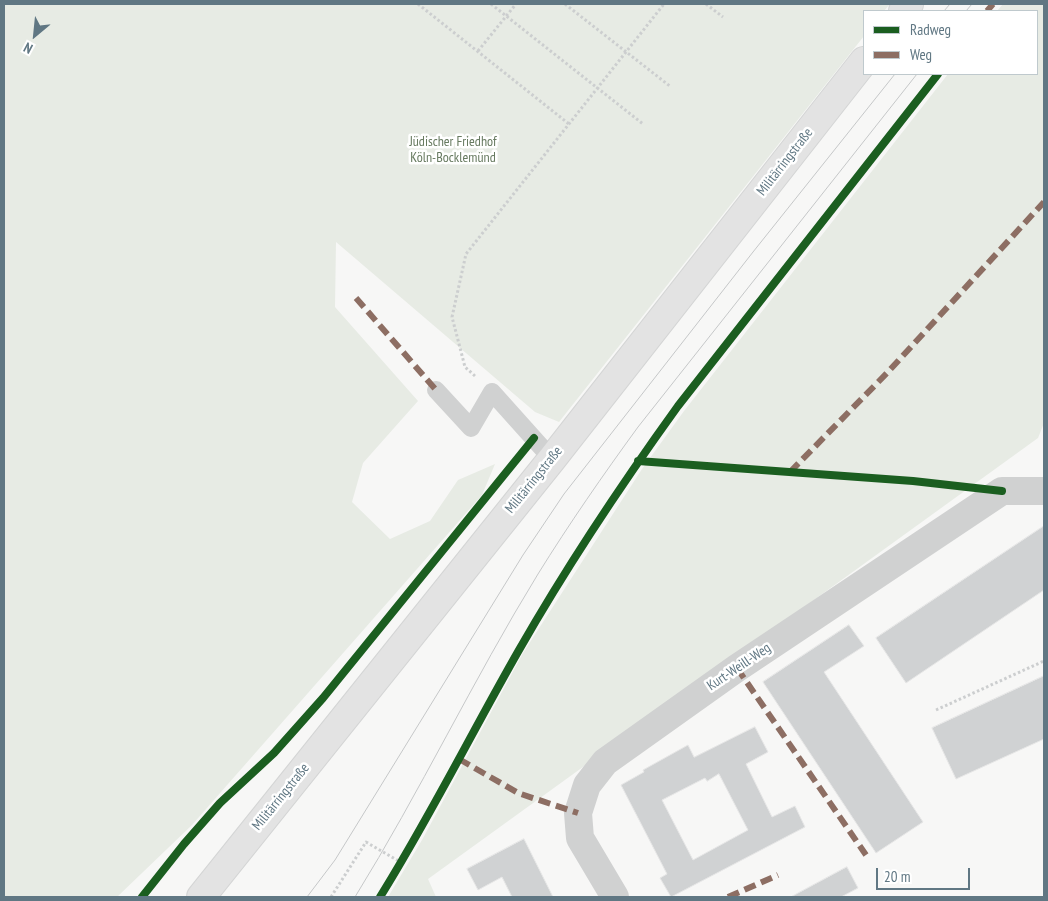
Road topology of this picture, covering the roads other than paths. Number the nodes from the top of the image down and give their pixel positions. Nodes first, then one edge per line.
1 (863, 62) edge
2 (436, 390) dead end
3 (552, 458) junction
4 (1044, 491) edge
5 (201, 897) edge
6 (615, 897) edge

1 - 3 main road, Militärringstraße
2 - 3 lane
3 - 5 main road, Militärringstraße
4 - 6 street, Kurt-Weill-Weg

